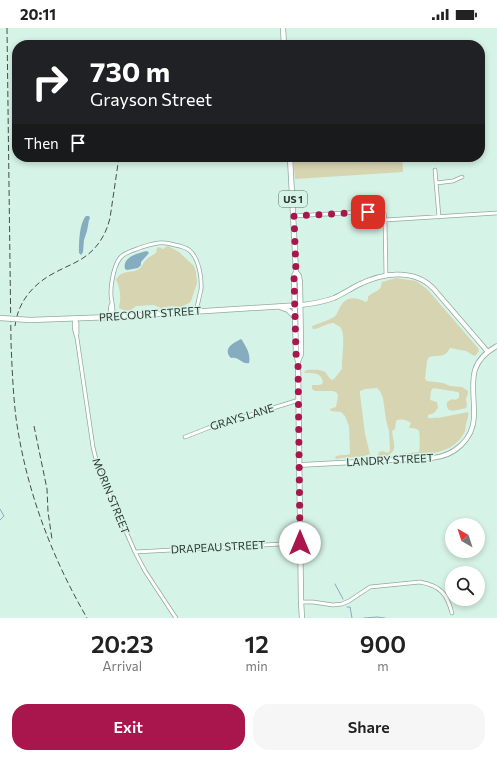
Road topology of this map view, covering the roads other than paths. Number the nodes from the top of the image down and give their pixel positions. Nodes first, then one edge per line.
1 (283, 28) edge
2 (284, 40) edge
3 (290, 162) edge
4 (435, 170) dead end
5 (462, 177) dead end
6 (436, 183) junction
7 (497, 213) edge
8 (294, 216) junction
9 (439, 217) junction
10 (385, 220) junction
11 (296, 272) junction
12 (386, 276) junction
13 (295, 305) junction
14 (301, 305) junction
15 (278, 306) junction
16 (196, 311) junction
17 (112, 317) junction
18 (295, 317) junction
19 (0, 318) edge
20 (74, 319) junction
21 (497, 346) edge
22 (488, 352) junction
23 (298, 361) junction
24 (299, 400) junction
25 (185, 437) dead end
26 (300, 465) junction
27 (300, 543) junction
28 (135, 552) junction
29 (301, 602) junction
30 (452, 613) dead end
31 (176, 618) edge
32 (302, 618) edge

1 - 2 main road
3 - 8 main road, US 1
4 - 6 street
5 - 6 street
6 - 9 street
7 - 9 street
8 - 10 street
8 - 11 main road, US 1
9 - 10 street
10 - 12 street
11 - 13 main road, US 1
11 - 14 main road, US 1
12 - 14 street
12 - 22 street
13 - 14 main road, PRECOURT STREET
13 - 15 main road, PRECOURT STREET
13 - 18 main road, US 1
14 - 23 main road, US 1
15 - 16 main road, PRECOURT STREET
15 - 18 main road
16 - 17 main road, PRECOURT STREET
16 - 17 street
17 - 20 main road, PRECOURT STREET
18 - 23 main road, US 1
19 - 20 main road, PRECOURT STREET, bridge
20 - 28 street, MORIN STREET
21 - 22 street, LANDRY STREET
22 - 26 street, LANDRY STREET
23 - 24 main road, US 1
24 - 25 street, GRAYS LANE
24 - 26 main road, US 1
26 - 27 main road, US 1
27 - 28 street, DRAPEAU STREET
27 - 29 main road, US 1
28 - 31 street, MORIN STREET
29 - 30 street
29 - 32 main road, US 1

